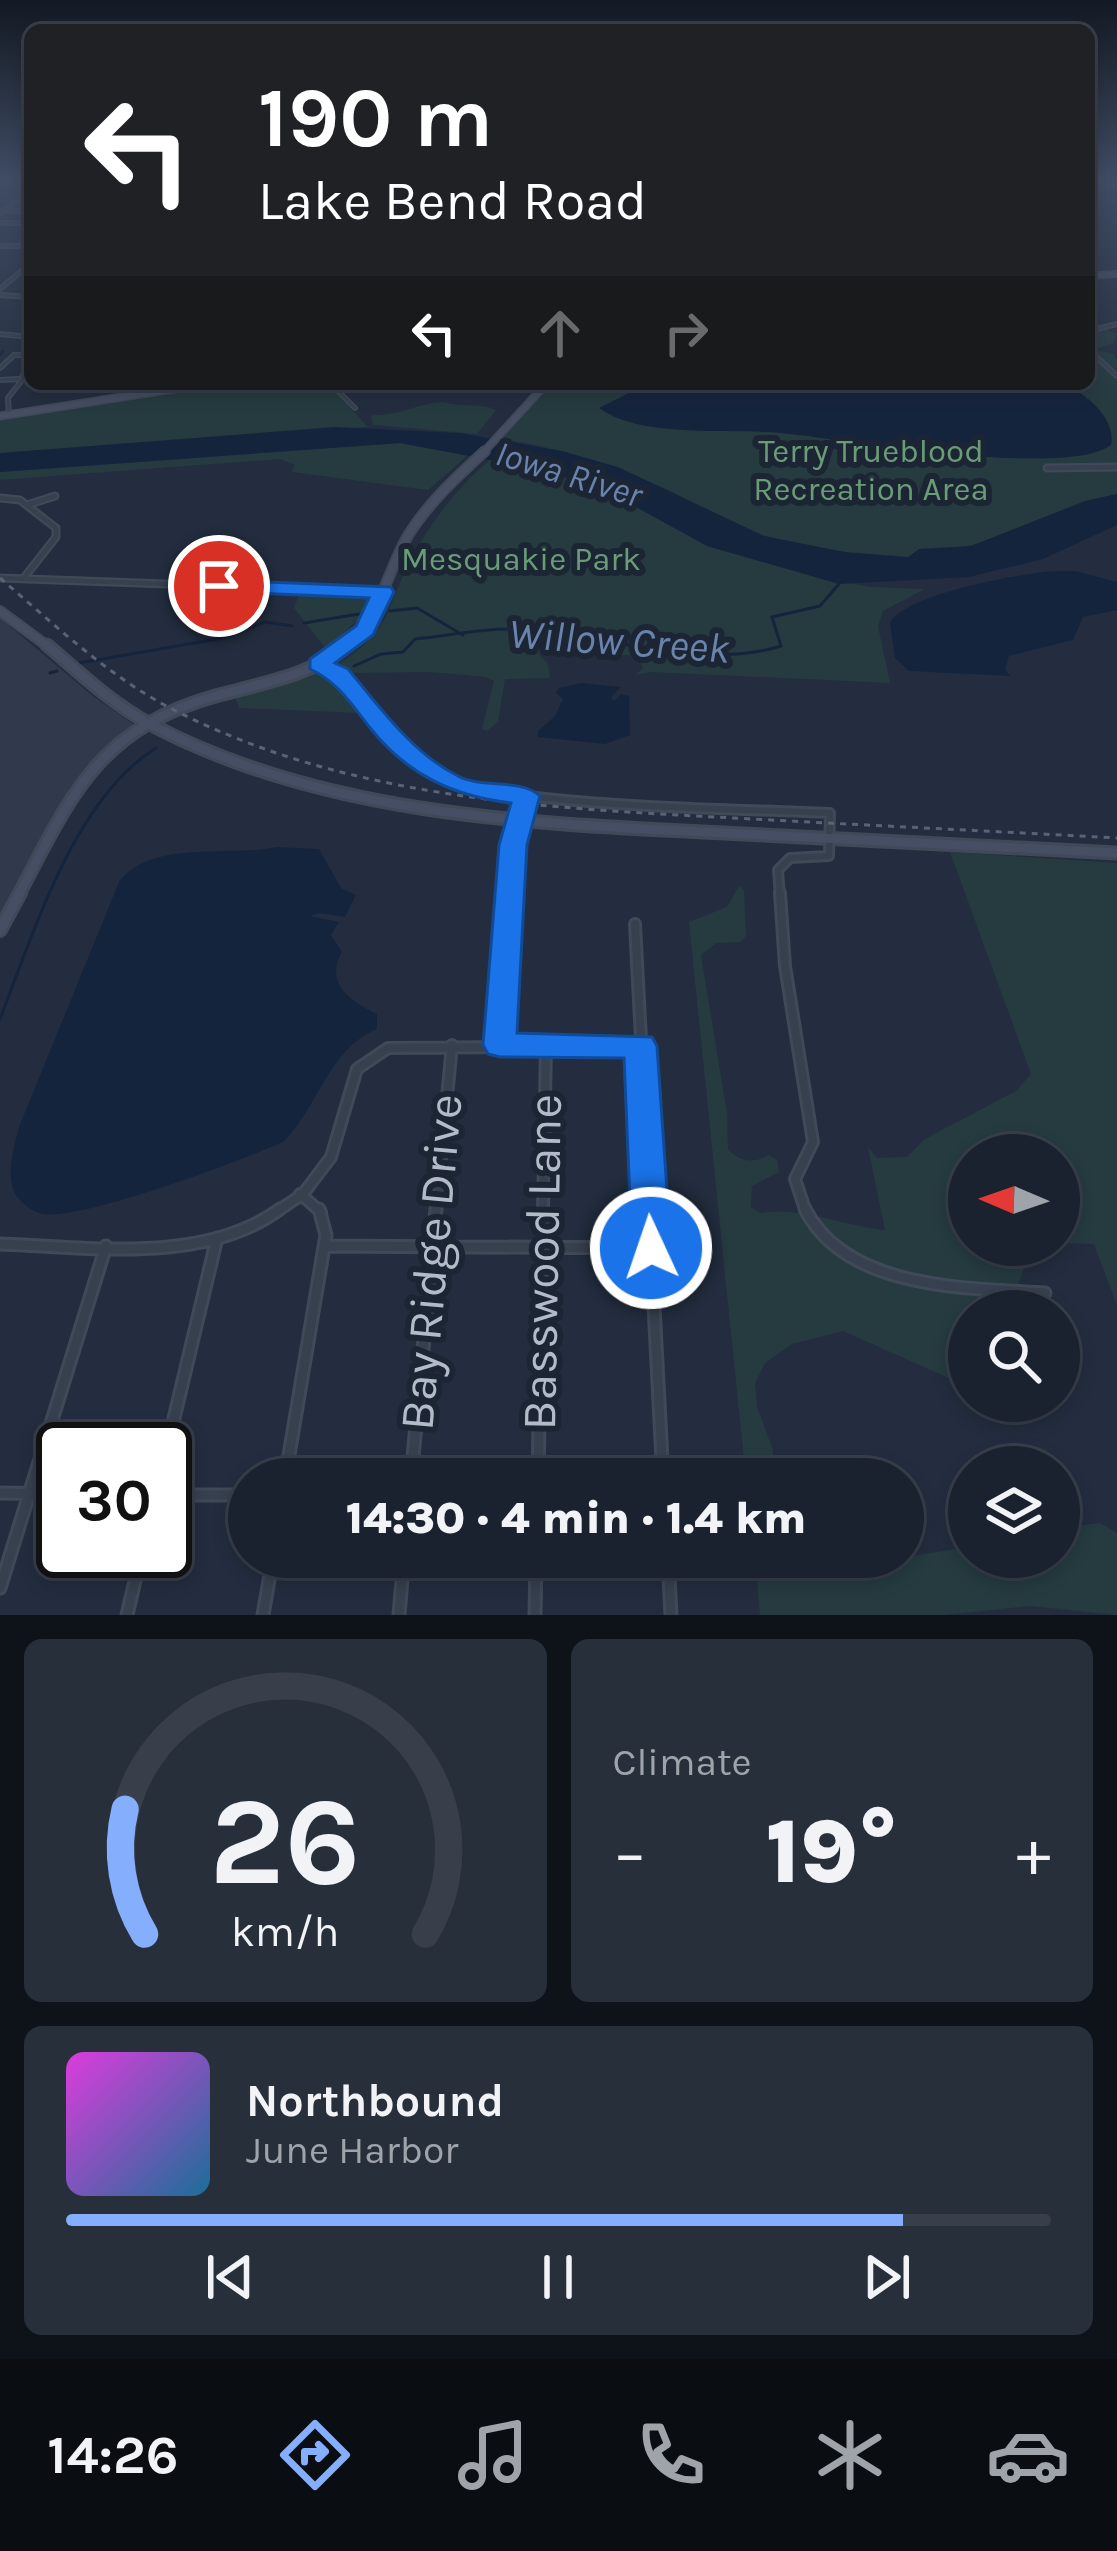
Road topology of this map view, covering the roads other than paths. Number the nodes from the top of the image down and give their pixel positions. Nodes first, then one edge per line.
1 (24, 270) edge
2 (0, 292) edge
3 (1095, 356) edge
4 (1117, 376) edge
5 (24, 378) edge
6 (0, 380) edge
7 (167, 390) edge
8 (337, 390) edge
9 (540, 390) edge
10 (0, 395) edge
11 (10, 395) junction
12 (355, 408) dead end
13 (4, 416) edge
14 (1117, 467) edge
15 (1047, 468) dead end
16 (55, 496) dead end
17 (0, 499) edge
18 (26, 505) junction
19 (0, 578) edge
20 (23, 579) junction
21 (383, 592) junction
22 (0, 611) edge
23 (319, 664) junction
24 (151, 724) junction
25 (526, 796) junction
26 (519, 820) junction
27 (833, 838) junction
28 (1117, 853) edge
29 (635, 924) dead end
30 (0, 930) edge
31 (452, 1045) junction
32 (500, 1045) junction
33 (546, 1046) junction
34 (640, 1046) junction
35 (300, 1194) junction
36 (217, 1238) junction
37 (0, 1244) edge
38 (106, 1246) junction
39 (325, 1246) junction
40 (433, 1247) junction
41 (542, 1247) junction
42 (651, 1248) junction
43 (1020, 1290) edge
44 (173, 1422) edge
45 (290, 1458) edge
46 (413, 1458) edge
47 (538, 1458) edge
48 (662, 1458) edge
49 (0, 1493) edge
50 (29, 1494) junction
51 (36, 1494) edge
52 (192, 1495) edge
53 (228, 1495) edge
54 (136, 1578) edge
55 (269, 1578) edge
56 (402, 1578) edge
57 (536, 1578) edge
58 (669, 1578) edge
59 (0, 1588) edge
60 (127, 1615) edge
61 (263, 1615) edge
62 (398, 1615) edge
63 (535, 1615) edge
64 (670, 1615) edge

1 - 2 street
3 - 4 street
5 - 6 street
5 - 11 street
7 - 13 main road
8 - 12 street
9 - 21 main road
10 - 11 street
11 - 13 street
14 - 15 street
16 - 18 street
17 - 18 street
18 - 20 street
19 - 20 street
20 - 21 street
21 - 23 main road
22 - 24 main road
23 - 24 main road
23 - 25 street
24 - 26 main road
24 - 30 main road
25 - 26 street
25 - 27 street
26 - 27 main road
26 - 32 street
27 - 28 main road
27 - 43 street
29 - 34 street
31 - 32 street
31 - 35 street
31 - 40 street, Bay Ridge Drive
32 - 33 street
33 - 34 street
33 - 41 street, Basswood Lane
34 - 42 street
35 - 36 street
35 - 39 street
36 - 38 street
36 - 44 street
37 - 38 street
38 - 50 street
39 - 40 street
39 - 45 street
40 - 41 street
40 - 46 street, Bay Ridge Drive
41 - 42 street
41 - 47 street, Basswood Lane
42 - 48 street
49 - 50 street
50 - 51 street
50 - 59 street
52 - 53 street
54 - 60 street
55 - 61 street
56 - 62 street
57 - 63 street
58 - 64 street

